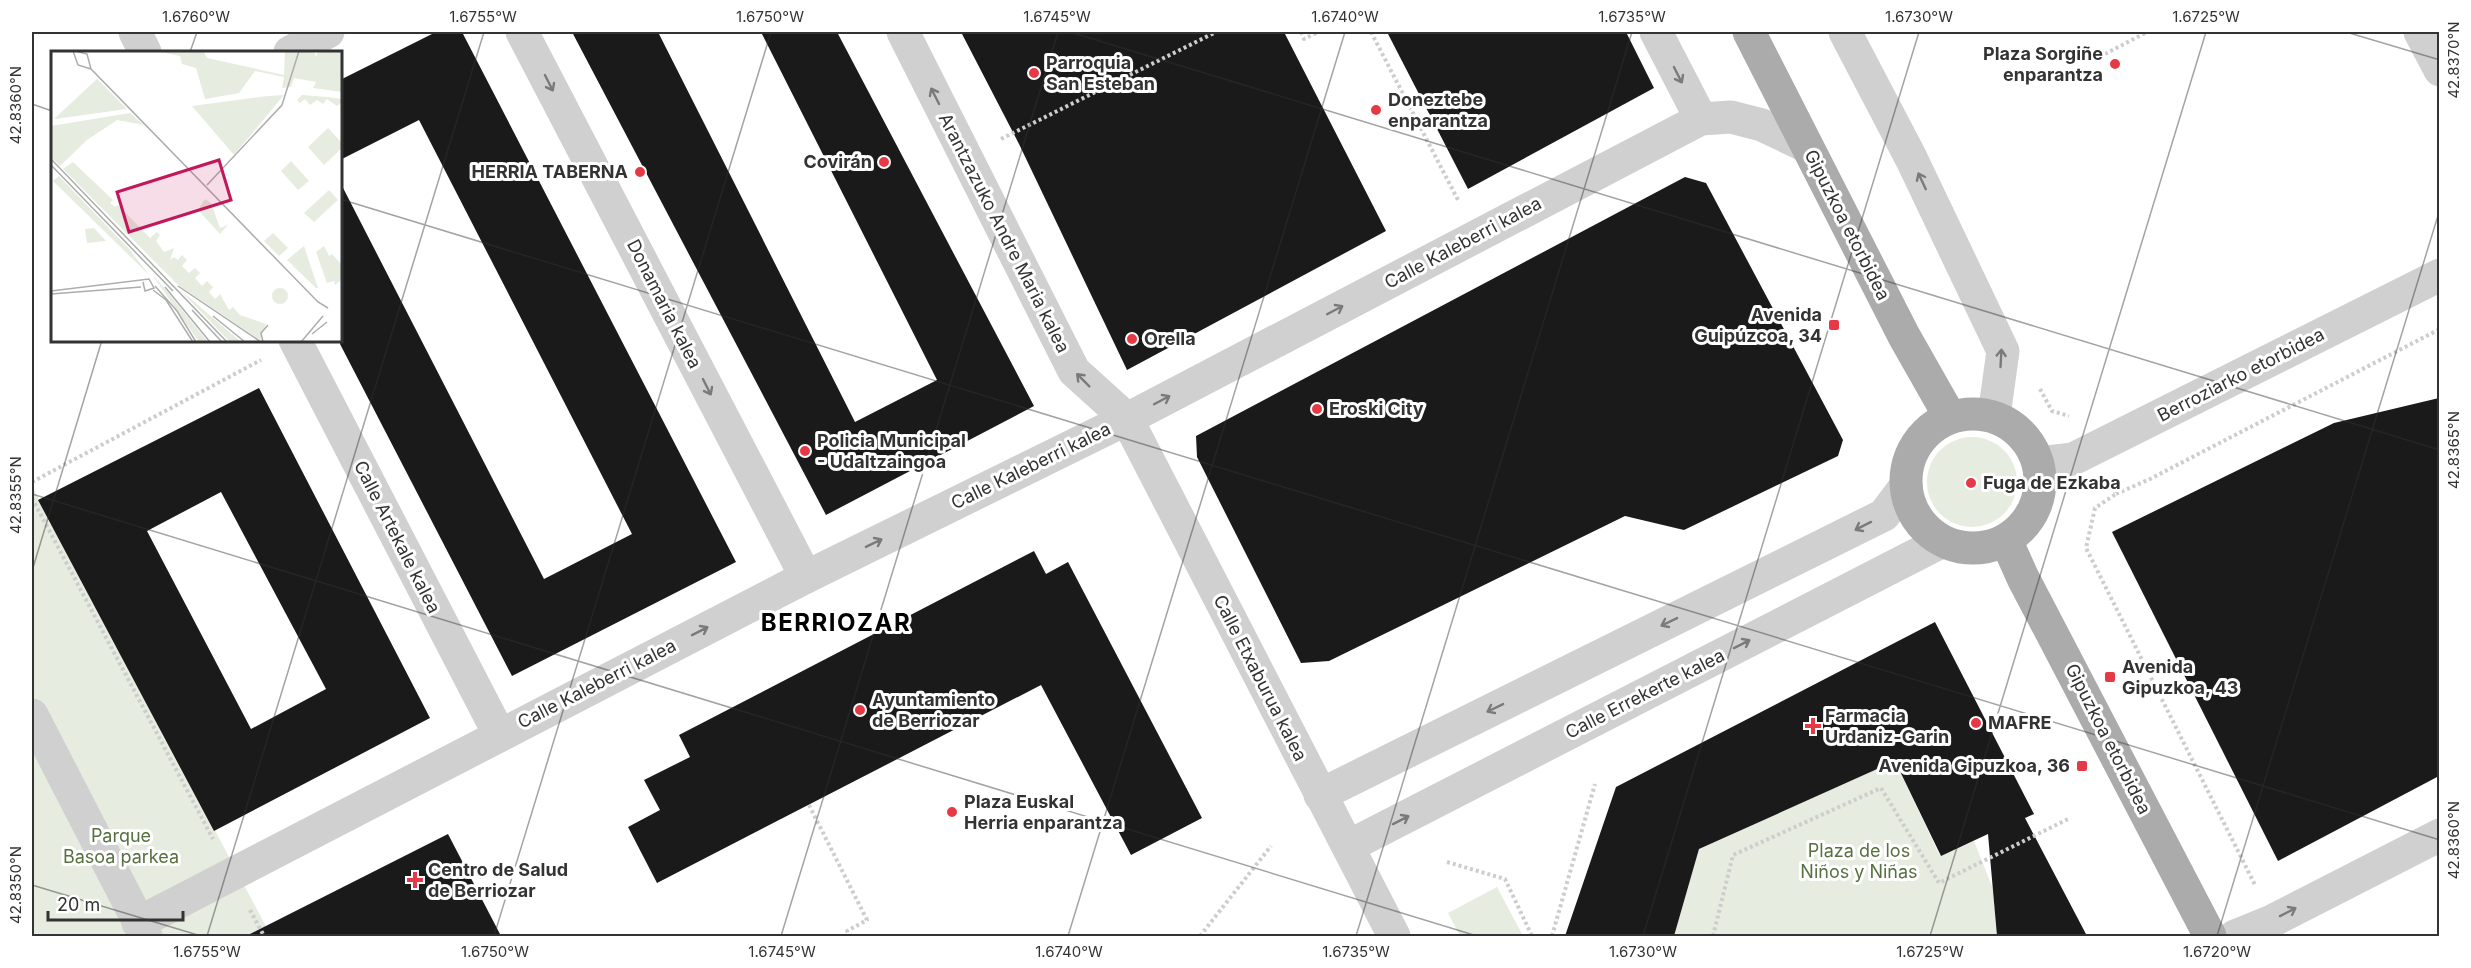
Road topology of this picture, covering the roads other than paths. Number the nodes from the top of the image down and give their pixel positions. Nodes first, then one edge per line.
1 (135, 32) edge
2 (328, 32) edge
3 (522, 32) edge
4 (903, 32) edge
5 (1656, 32) edge
6 (1749, 32) edge
7 (1845, 32) edge
8 (2420, 32) edge
9 (144, 51) edge
10 (292, 51) edge
11 (2439, 70) edge
12 (1701, 119) junction
13 (1806, 146) junction
14 (2439, 275) edge
15 (296, 342) edge
16 (1994, 416) junction
17 (1950, 417) junction
18 (1127, 419) junction
19 (2039, 463) junction
20 (1905, 488) junction
21 (2006, 540) junction
22 (1941, 542) junction
23 (806, 577) junction
24 (32, 715) edge
25 (499, 734) junction
26 (1320, 795) junction
27 (2439, 835) edge
28 (1349, 846) junction
29 (142, 930) edge
30 (1394, 936) edge
31 (2210, 936) edge
32 (2235, 936) edge

1 - 9 street
2 - 10 street
3 -> 23 street, Donamaria kalea
18 -> 4 street, Arantzazuko Andre Maria kalea
5 -> 12 street
6 - 13 main road, Gipuzkoa etorbidea
16 -> 7 street
8 - 11 street
12 - 13 street, Calle Kaleberri kalea
18 -> 12 street, Calle Kaleberri kalea
13 - 17 main road, Gipuzkoa etorbidea
14 - 19 street, Berroziarko etorbidea
15 - 25 street, Calle Artekale kalea
16 - 17 main road
16 - 19 main road
17 - 20 main road
23 -> 18 street, Calle Kaleberri kalea
18 - 26 street, Calle Etxaburua kalea
19 - 21 main road
20 - 22 main road
20 -> 26 street
21 - 22 main road
21 - 31 main road, Gipuzkoa etorbidea
28 -> 22 street, Calle Errekerte kalea
25 -> 23 street, Calle Kaleberri kalea
24 - 29 street
25 - 29 street, Calle Kaleberri kalea
26 - 28 street, Calle Etxaburua kalea
32 -> 27 street
28 - 30 street, Calle Etxaburua kalea

